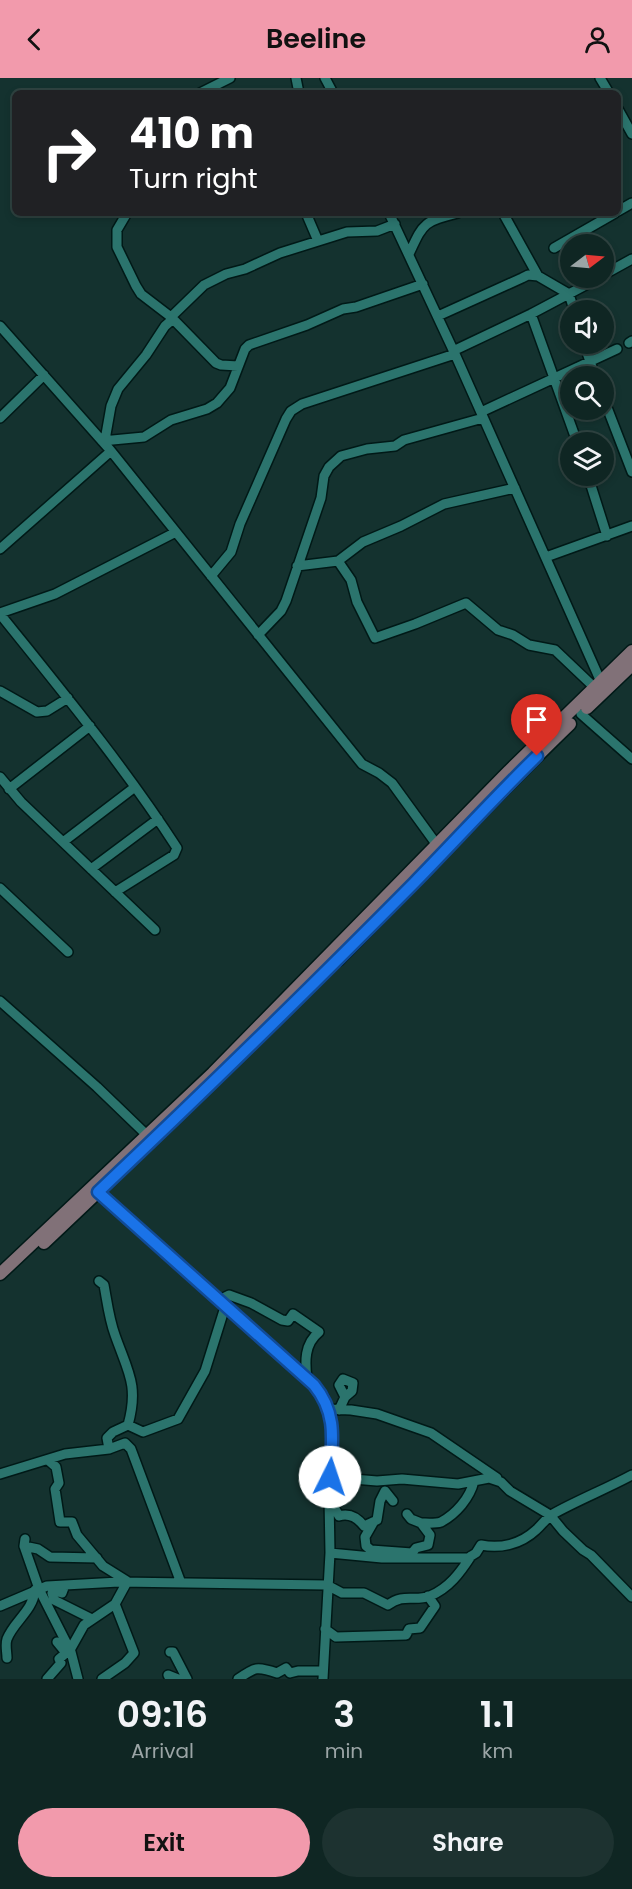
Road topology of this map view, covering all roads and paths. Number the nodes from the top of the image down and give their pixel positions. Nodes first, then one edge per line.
1 (230, 78) edge
2 (206, 90) edge
3 (621, 114) edge
4 (630, 127) edge
5 (125, 216) edge
6 (307, 216) edge
7 (391, 216) edge
8 (446, 216) edge
9 (505, 216) edge
10 (610, 216) edge
11 (395, 224) junction
12 (318, 241) junction
13 (554, 248) dead end
14 (409, 254) junction
15 (632, 259) edge
16 (614, 269) edge
17 (538, 276) junction
18 (423, 284) junction
19 (580, 288) edge
20 (570, 293) junction
21 (572, 300) edge
22 (531, 314) junction
23 (438, 316) junction
24 (172, 318) junction
25 (0, 327) edge
26 (617, 349) dead end
27 (454, 352) junction
28 (587, 354) edge
29 (589, 361) junction
30 (238, 366) junction
31 (591, 366) edge
32 (44, 375) junction
33 (554, 378) junction
34 (482, 415) junction
35 (0, 418) edge
36 (612, 420) edge
37 (573, 432) edge
38 (103, 440) junction
39 (111, 451) junction
40 (632, 472) edge
41 (591, 486) edge
42 (515, 488) junction
43 (632, 526) edge
44 (176, 532) junction
45 (607, 536) junction
46 (0, 549) edge
47 (546, 557) junction
48 (338, 561) junction
49 (297, 566) junction
50 (211, 576) junction
51 (0, 613) edge
52 (258, 635) junction
53 (632, 651) edge
54 (632, 665) edge
55 (598, 685) junction
56 (0, 691) edge
57 (68, 698) junction
58 (581, 714) junction
59 (90, 726) junction
60 (632, 759) edge
61 (0, 777) edge
62 (135, 787) junction
63 (9, 789) junction
64 (159, 819) junction
65 (63, 842) junction
66 (437, 844) junction
67 (91, 869) junction
68 (0, 888) edge
69 (115, 892) junction
70 (155, 930) dead end
71 (68, 952) dead end
72 (0, 1001) edge
73 (150, 1137) junction
74 (98, 1192) junction
75 (0, 1274) edge
76 (99, 1281) dead end
77 (0, 1285) edge
78 (225, 1307) junction
79 (307, 1379) junction
80 (345, 1397) dead end
81 (328, 1409) junction
82 (339, 1410) junction
83 (128, 1425) junction
84 (109, 1449) junction
85 (48, 1460) junction
86 (0, 1474) edge
87 (632, 1475) edge
88 (330, 1477) junction
89 (474, 1480) junction
90 (501, 1482) junction
91 (328, 1498) junction
92 (393, 1501) dead end
93 (407, 1514) dead end
94 (550, 1515) junction
95 (373, 1523) junction
96 (421, 1523) junction
97 (330, 1553) junction
98 (471, 1556) junction
99 (97, 1558) junction
100 (128, 1582) junction
101 (181, 1583) junction
102 (65, 1585) junction
103 (327, 1585) junction
104 (37, 1589) junction
105 (428, 1596) junction
106 (632, 1597) edge
107 (115, 1605) junction
108 (0, 1606) edge
109 (92, 1620) junction
110 (325, 1629) junction
111 (57, 1642) dead end
112 (69, 1652) junction
113 (170, 1652) dead end
114 (7, 1658) dead end
115 (323, 1675) edge
116 (47, 1679) edge
117 (78, 1679) edge
118 (102, 1679) edge
119 (170, 1679) edge
120 (178, 1679) edge
121 (187, 1679) edge
122 (238, 1679) edge

1 - 2 street
3 - 4 street
5 - 24 street
6 - 12 street
7 - 11 street
8 - 14 street
9 - 17 street
10 - 13 street
11 - 12 street
11 - 14 street
12 - 24 street
14 - 18 street
15 - 16 street
17 - 20 street
17 - 23 street
18 - 23 street
18 - 30 street
19 - 20 street
20 - 21 street
20 - 22 street
22 - 27 street
22 - 33 street
23 - 27 street
24 - 30 street
24 - 38 street
25 - 32 street
26 - 29 street
27 - 34 street
27 - 50 street
28 - 29 street
29 - 31 street
29 - 33 street
30 - 38 street
32 - 35 street
32 - 38 street
33 - 34 street
33 - 37 street
34 - 42 street
34 - 49 street
36 - 40 street
38 - 39 street
39 - 44 street
39 - 46 street
41 - 45 street
42 - 47 street
42 - 48 street
43 - 45 street
44 - 50 street
44 - 51 street
45 - 47 street
47 - 55 street
48 - 49 street
48 - 55 street
49 - 52 street
50 - 52 street
51 - 57 street
52 - 66 street
53 - 55 main road
54 - 58 main road
55 - 66 main road
56 - 57 street
57 - 59 street
58 - 60 street
58 - 73 main road
59 - 62 street
59 - 63 street
61 - 63 street
62 - 64 street
62 - 65 street
63 - 65 street
64 - 67 street
64 - 69 street
65 - 67 street
66 - 73 main road
67 - 69 street
68 - 71 street
69 - 70 street
72 - 73 street
73 - 74 main road
73 - 75 main road
74 - 77 main road
74 - 78 street
76 - 83 street
78 - 79 street
78 - 79 street
78 - 83 street
79 - 81 street
80 - 82 street
81 - 82 street
81 - 88 street
82 - 90 street
83 - 84 street
84 - 85 street
84 - 101 street
85 - 86 street
85 - 99 street
87 - 94 street
88 - 89 street
88 - 91 street
89 - 90 street
89 - 96 street
90 - 94 street
91 - 95 street
91 - 97 street
92 - 95 street
93 - 96 street
94 - 98 street
94 - 106 street
95 - 96 street
97 - 98 street
97 - 103 street
98 - 105 street
99 - 100 street
99 - 104 street
100 - 101 street
100 - 102 street
100 - 107 street
101 - 103 street
102 - 104 street
102 - 109 street
103 - 105 street
103 - 110 street
104 - 108 street
104 - 112 street
104 - 114 street
105 - 110 street
107 - 109 street
107 - 118 street
109 - 112 street
110 - 115 street
111 - 112 street
112 - 116 street
112 - 117 street
113 - 121 street
115 - 122 street
119 - 120 street

